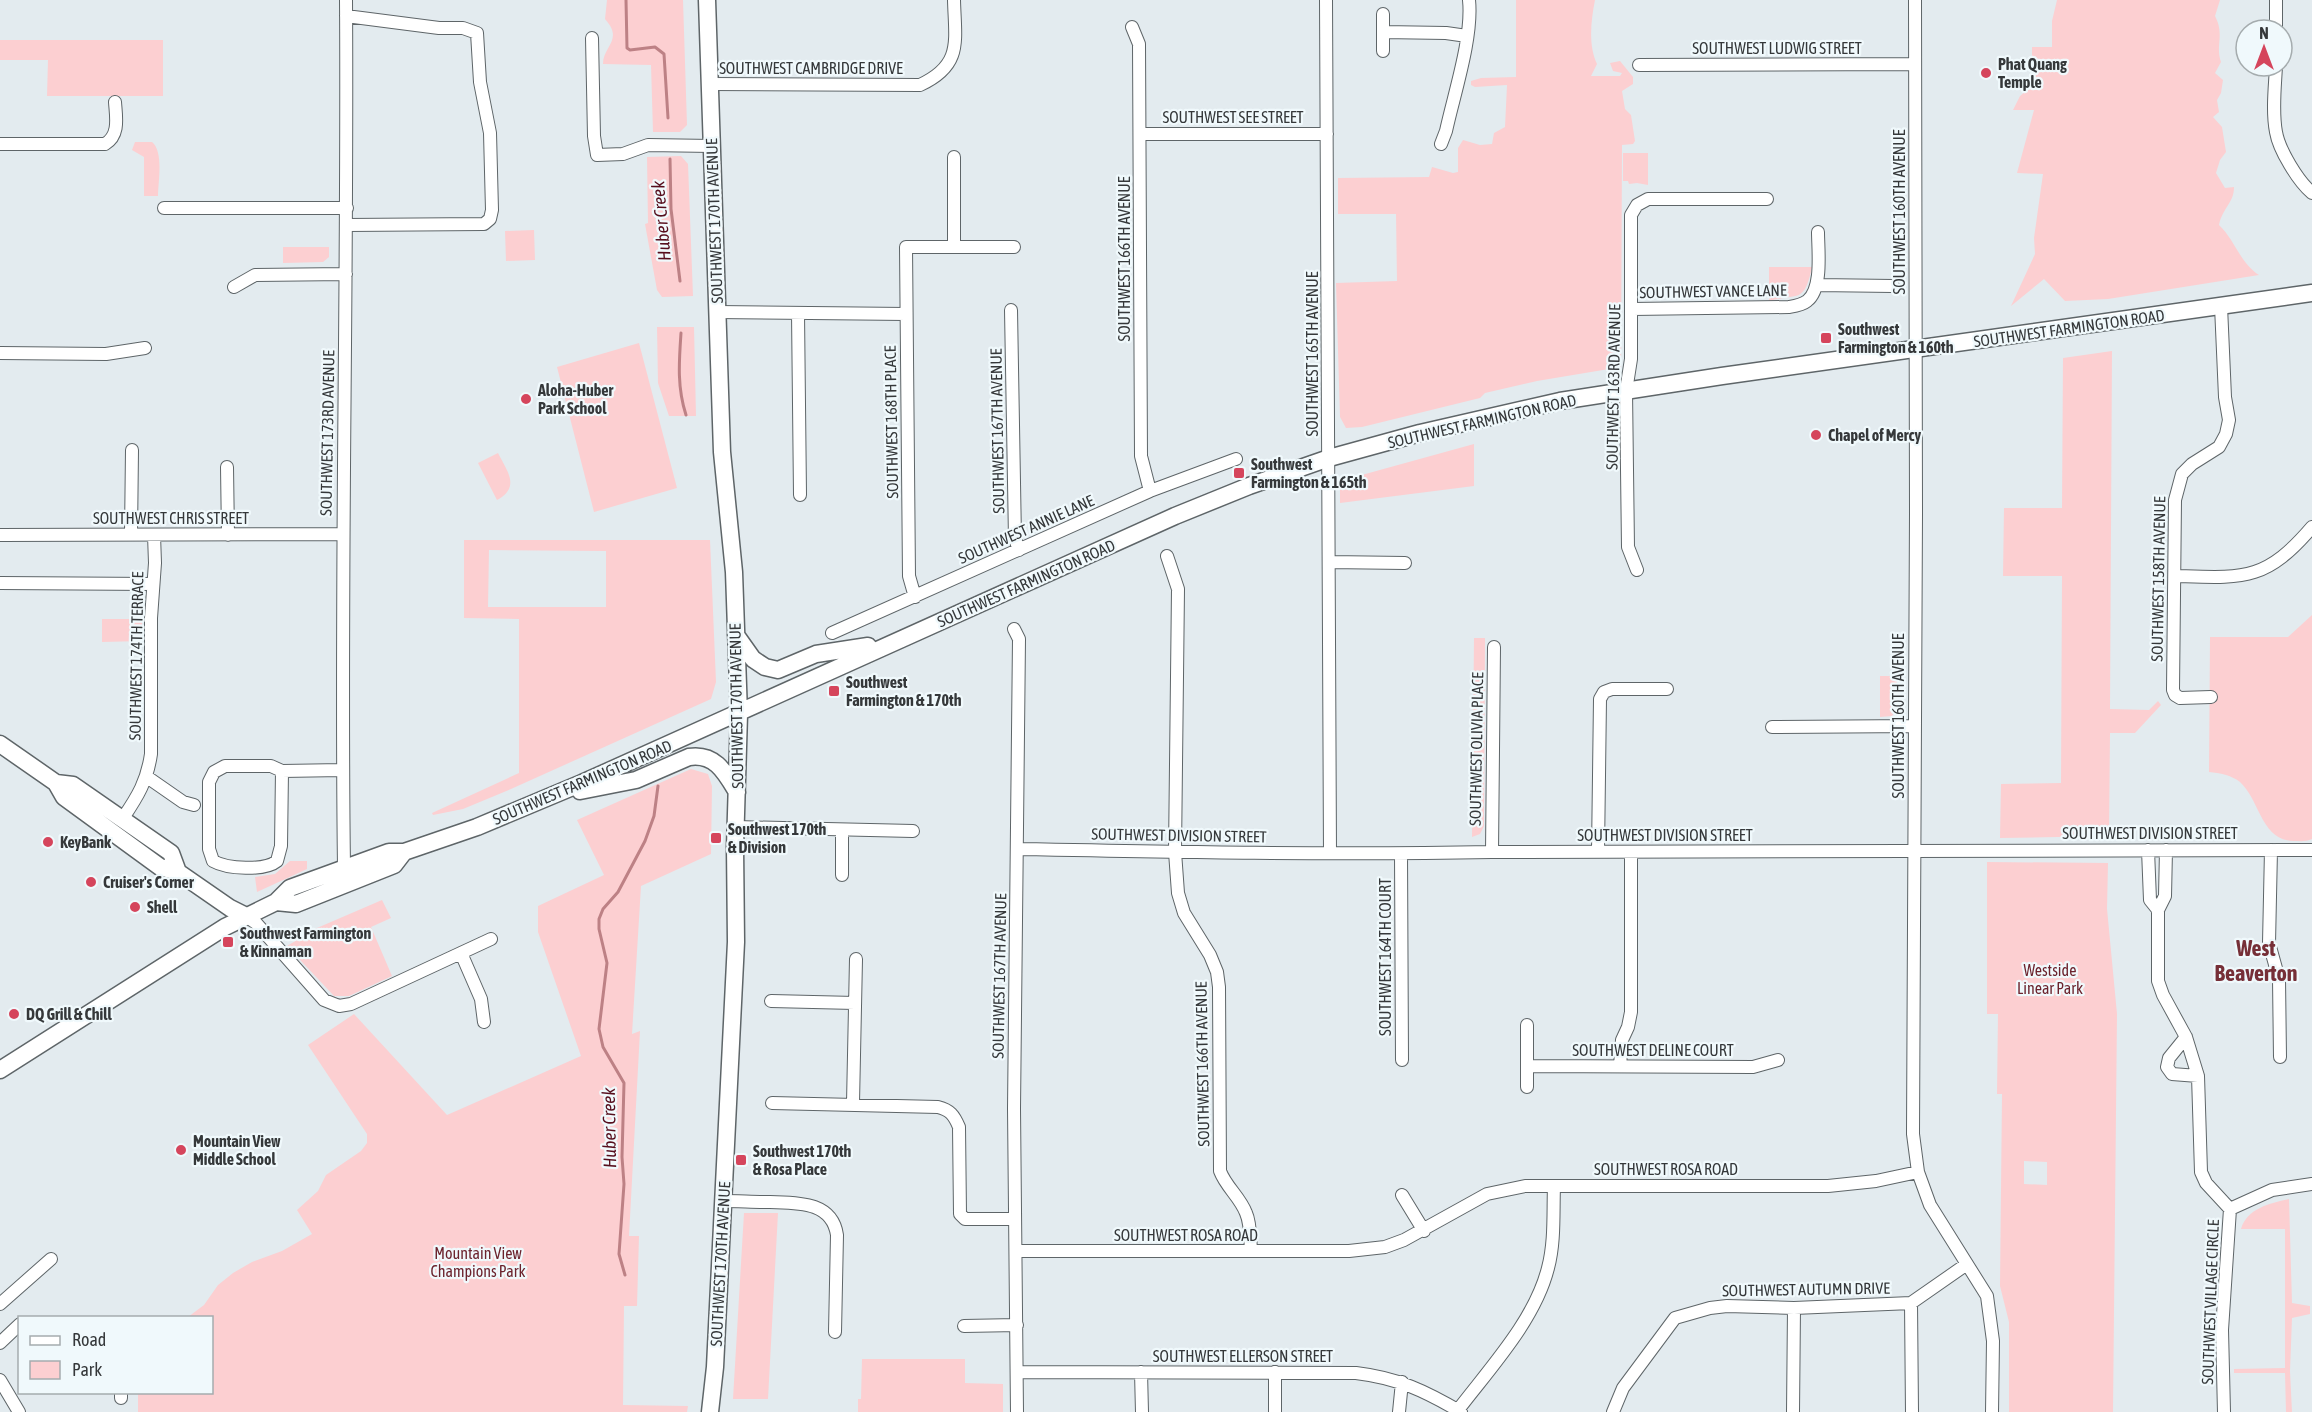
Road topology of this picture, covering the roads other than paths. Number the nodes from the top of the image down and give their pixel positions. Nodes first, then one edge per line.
1 (346, 0) edge
2 (707, 0) edge
3 (954, 0) edge
4 (1326, 0) edge
5 (1469, 0) edge
6 (1915, 0) edge
7 (2276, 0) edge
8 (1383, 14) dead end
9 (346, 16) junction
10 (2276, 18) edge
11 (1132, 27) dead end
12 (1383, 32) junction
13 (1467, 36) junction
14 (592, 38) dead end
15 (1383, 51) dead end
16 (1915, 64) junction
17 (1639, 65) dead end
18 (2276, 78) edge
19 (710, 84) junction
20 (115, 102) dead end
21 (1140, 134) junction
22 (1327, 134) junction
23 (0, 144) edge
24 (1441, 144) dead end
25 (712, 146) junction
26 (954, 157) dead end
27 (2312, 193) edge
28 (1767, 199) dead end
29 (164, 208) dead end
30 (347, 208) junction
31 (347, 225) junction
32 (1818, 232) dead end
33 (954, 247) junction
34 (1014, 247) dead end
35 (346, 274) junction
36 (1817, 285) junction
37 (234, 286) dead end
38 (1893, 286) dead end
39 (2312, 293) edge
40 (2221, 306) junction
41 (1632, 309) junction
42 (1011, 310) dead end
43 (717, 312) junction
44 (798, 313) junction
45 (906, 314) junction
46 (145, 348) dead end
47 (1916, 350) junction
48 (0, 353) edge
49 (1626, 391) junction
50 (132, 450) dead end
51 (1329, 458) junction
52 (1236, 459) dead end
53 (227, 467) dead end
54 (1150, 491) junction
55 (800, 495) dead end
56 (2312, 528) edge
57 (343, 534) junction
58 (0, 535) edge
59 (131, 535) junction
60 (154, 535) junction
61 (228, 535) junction
62 (1019, 550) junction
63 (1167, 556) dead end
64 (1329, 562) junction
65 (1405, 563) dead end
66 (1637, 570) dead end
67 (2175, 576) junction
68 (0, 583) edge
69 (153, 584) junction
70 (915, 597) junction
71 (1014, 629) dead end
72 (832, 633) dead end
73 (736, 635) junction
74 (892, 642) junction
75 (1494, 647) dead end
76 (1667, 689) dead end
77 (2211, 697) dead end
78 (739, 714) junction
79 (1914, 726) junction
80 (1772, 727) dead end
81 (0, 744) edge
82 (342, 770) junction
83 (282, 771) junction
84 (147, 777) junction
85 (56, 783) junction
86 (737, 792) junction
87 (550, 797) junction
88 (194, 805) dead end
89 (123, 818) junction
90 (736, 827) junction
91 (842, 830) junction
92 (913, 831) dead end
93 (1017, 849) junction
94 (2148, 850) junction
95 (2166, 850) junction
96 (2271, 850) junction
97 (2312, 850) edge
98 (1914, 851) junction
99 (404, 852) junction
100 (1175, 852) junction
101 (1491, 852) junction
102 (1598, 852) junction
103 (1631, 852) junction
104 (1330, 853) junction
105 (1401, 854) junction
106 (344, 867) junction
107 (178, 872) junction
108 (842, 875) dead end
109 (276, 902) junction
110 (2158, 910) junction
111 (246, 916) junction
112 (491, 939) dead end
113 (461, 953) junction
114 (856, 959) dead end
115 (771, 1001) dead end
116 (855, 1003) junction
117 (484, 1022) dead end
118 (1527, 1025) dead end
119 (2186, 1037) junction
120 (2280, 1057) dead end
121 (1402, 1060) dead end
122 (1778, 1060) dead end
123 (1527, 1066) junction
124 (1620, 1066) junction
125 (0, 1071) edge
126 (2198, 1076) junction
127 (1527, 1087) dead end
128 (772, 1103) dead end
129 (853, 1103) junction
130 (1918, 1172) junction
131 (2312, 1184) edge
132 (1554, 1186) junction
133 (1402, 1195) dead end
134 (723, 1201) junction
135 (2230, 1209) junction
136 (1014, 1220) junction
137 (1424, 1231) junction
138 (1016, 1251) junction
139 (1251, 1251) junction
140 (51, 1259) dead end
141 (1967, 1264) junction
142 (1911, 1303) junction
143 (0, 1304) edge
144 (1794, 1308) junction
145 (1017, 1325) junction
146 (18, 1326) edge
147 (964, 1326) dead end
148 (835, 1332) dead end
149 (0, 1343) edge
150 (1017, 1372) junction
151 (1141, 1372) junction
152 (1275, 1372) junction
153 (0, 1380) edge
154 (1402, 1382) junction
155 (1459, 1411) edge
156 (19, 1412) edge
157 (710, 1412) edge
158 (1017, 1412) edge
159 (1142, 1412) edge
160 (1275, 1412) edge
161 (1399, 1412) edge
162 (1613, 1412) edge
163 (1793, 1412) edge
164 (1912, 1412) edge
165 (1992, 1412) edge
166 (2224, 1412) edge

1 - 9 street, SOUTHWEST 173RD AVENUE
2 - 19 main road, SOUTHWEST 170TH AVENUE
3 - 19 street, SOUTHWEST CAMBRIDGE DRIVE
4 - 22 street, SOUTHWEST 165TH AVENUE
5 - 13 street
6 - 16 street, SOUTHWEST 160TH AVENUE
7 - 10 street
8 - 12 street
9 - 30 street, SOUTHWEST 173RD AVENUE
9 - 31 street
11 - 21 street, SOUTHWEST 166TH AVENUE
12 - 13 street
12 - 15 street
13 - 24 street
14 - 25 street
16 - 17 street, SOUTHWEST LUDWIG STREET
16 - 47 street, SOUTHWEST 160TH AVENUE
18 - 27 street
19 - 25 main road, SOUTHWEST 170TH AVENUE
20 - 23 street
21 - 22 street, SOUTHWEST SEE STREET
21 - 54 street, SOUTHWEST 166TH AVENUE
22 - 51 street, SOUTHWEST 165TH AVENUE
25 - 43 main road, SOUTHWEST 170TH AVENUE
26 - 33 street
28 - 41 street, SOUTHWEST 163RD AVENUE
29 - 30 street
30 - 31 street, SOUTHWEST 173RD AVENUE
31 - 35 street, SOUTHWEST 173RD AVENUE
32 - 36 street
33 - 34 street
33 - 45 street, SOUTHWEST 168TH PLACE
35 - 37 street
35 - 57 street, SOUTHWEST 173RD AVENUE
36 - 38 street
36 - 41 street, SOUTHWEST VANCE LANE
39 - 40 main road, SOUTHWEST FARMINGTON ROAD
40 - 47 main road, SOUTHWEST FARMINGTON ROAD
40 - 67 street, SOUTHWEST 158TH AVENUE
41 - 49 street, SOUTHWEST 163RD AVENUE
42 - 62 street, SOUTHWEST 167TH AVENUE
43 - 44 street
43 - 73 main road, SOUTHWEST 170TH AVENUE
44 - 45 street
44 - 55 street
45 - 70 street, SOUTHWEST 168TH PLACE
46 - 48 street
47 - 49 main road, SOUTHWEST FARMINGTON ROAD
47 - 79 street, SOUTHWEST 160TH AVENUE
49 - 51 main road, SOUTHWEST FARMINGTON ROAD
49 - 66 street, SOUTHWEST 163RD AVENUE
50 - 59 street
51 - 64 street, SOUTHWEST 165TH AVENUE
51 - 74 main road, SOUTHWEST FARMINGTON ROAD
52 - 54 street, SOUTHWEST ANNIE LANE
53 - 61 street
54 - 62 street, SOUTHWEST ANNIE LANE
56 - 67 street
57 - 61 street, SOUTHWEST CHRIS STREET
57 - 82 street, SOUTHWEST 173RD AVENUE
58 - 59 street, SOUTHWEST CHRIS STREET
59 - 60 street, SOUTHWEST CHRIS STREET
60 - 61 street, SOUTHWEST CHRIS STREET
60 - 69 street, SOUTHWEST 174TH TERRACE
62 - 70 street, SOUTHWEST ANNIE LANE
63 - 100 street, SOUTHWEST 166TH AVENUE
64 - 65 street
64 - 104 street, SOUTHWEST 165TH AVENUE
67 - 77 street, SOUTHWEST 158TH AVENUE
68 - 69 street
69 - 84 street, SOUTHWEST 174TH TERRACE
70 - 72 street, SOUTHWEST ANNIE LANE
71 - 93 street, SOUTHWEST 167TH AVENUE
73 - 74 main road
73 - 78 main road, SOUTHWEST 170TH AVENUE
74 - 78 main road, SOUTHWEST FARMINGTON ROAD
75 - 101 street, SOUTHWEST OLIVIA PLACE
76 - 102 street
78 - 86 main road, SOUTHWEST 170TH AVENUE
78 - 87 main road, SOUTHWEST FARMINGTON ROAD
79 - 80 street
79 - 98 street, SOUTHWEST 160TH AVENUE
81 - 85 main road
82 - 83 street
82 - 106 street, SOUTHWEST 173RD AVENUE
83 - 83 street
84 - 88 street
84 - 89 street, SOUTHWEST 174TH TERRACE
85 - 89 main road
85 - 107 main road
86 - 87 main road
86 - 90 main road, SOUTHWEST 170TH AVENUE
87 - 99 main road, SOUTHWEST FARMINGTON ROAD
89 - 107 main road
90 - 91 street
90 - 134 main road, SOUTHWEST 170TH AVENUE
91 - 92 street
91 - 108 street
93 - 100 street, SOUTHWEST DIVISION STREET
93 - 136 street, SOUTHWEST 167TH AVENUE
94 - 95 street, SOUTHWEST DIVISION STREET
94 - 98 street, SOUTHWEST DIVISION STREET
94 - 110 street
95 - 96 street, SOUTHWEST DIVISION STREET
95 - 110 street
96 - 97 street, SOUTHWEST DIVISION STREET
96 - 120 street
98 - 103 street, SOUTHWEST DIVISION STREET
98 - 130 street, SOUTHWEST 160TH AVENUE
99 - 106 main road, SOUTHWEST FARMINGTON ROAD
99 - 109 main road, SOUTHWEST FARMINGTON ROAD
100 - 104 street, SOUTHWEST DIVISION STREET
100 - 139 street, SOUTHWEST 166TH AVENUE
101 - 102 street, SOUTHWEST DIVISION STREET
101 - 105 street, SOUTHWEST DIVISION STREET
102 - 103 street, SOUTHWEST DIVISION STREET
103 - 124 street
104 - 105 street, SOUTHWEST DIVISION STREET
105 - 121 street, SOUTHWEST 164TH COURT
106 - 109 main road, SOUTHWEST FARMINGTON ROAD
107 - 111 main road
109 - 111 main road, SOUTHWEST FARMINGTON ROAD
110 - 119 street
111 - 113 street
111 - 125 main road, SOUTHWEST FARMINGTON ROAD
112 - 113 street
113 - 117 street
114 - 116 street
115 - 116 street
116 - 129 street
118 - 123 street
119 - 126 street
119 - 126 street
122 - 124 street, SOUTHWEST DELINE COURT
123 - 124 street, SOUTHWEST DELINE COURT
123 - 127 street
126 - 135 street
128 - 129 street
129 - 136 street
130 - 132 street, SOUTHWEST ROSA ROAD
130 - 141 street, SOUTHWEST 160TH AVENUE
131 - 135 street, SOUTHWEST VILLAGE CIRCLE
132 - 137 street, SOUTHWEST ROSA ROAD
132 - 155 street
133 - 137 street
134 - 148 street
134 - 157 main road, SOUTHWEST 170TH AVENUE
135 - 166 street, SOUTHWEST VILLAGE CIRCLE
136 - 138 street, SOUTHWEST 167TH AVENUE
137 - 139 street, SOUTHWEST ROSA ROAD
138 - 139 street, SOUTHWEST ROSA ROAD
138 - 145 street, SOUTHWEST 167TH AVENUE
140 - 143 street
141 - 142 street, SOUTHWEST AUTUMN DRIVE
141 - 165 street, SOUTHWEST 160TH AVENUE
142 - 144 street, SOUTHWEST AUTUMN DRIVE
142 - 164 street
144 - 162 street, SOUTHWEST AUTUMN DRIVE
144 - 163 street
145 - 147 street
145 - 150 street, SOUTHWEST 167TH AVENUE
146 - 149 street
150 - 151 street, SOUTHWEST ELLERSON STREET
150 - 158 street, SOUTHWEST 167TH AVENUE
151 - 152 street, SOUTHWEST ELLERSON STREET
151 - 159 street
152 - 154 street, SOUTHWEST ELLERSON STREET
152 - 160 street
153 - 156 street
154 - 155 street, SOUTHWEST ELLERSON STREET
154 - 161 street

